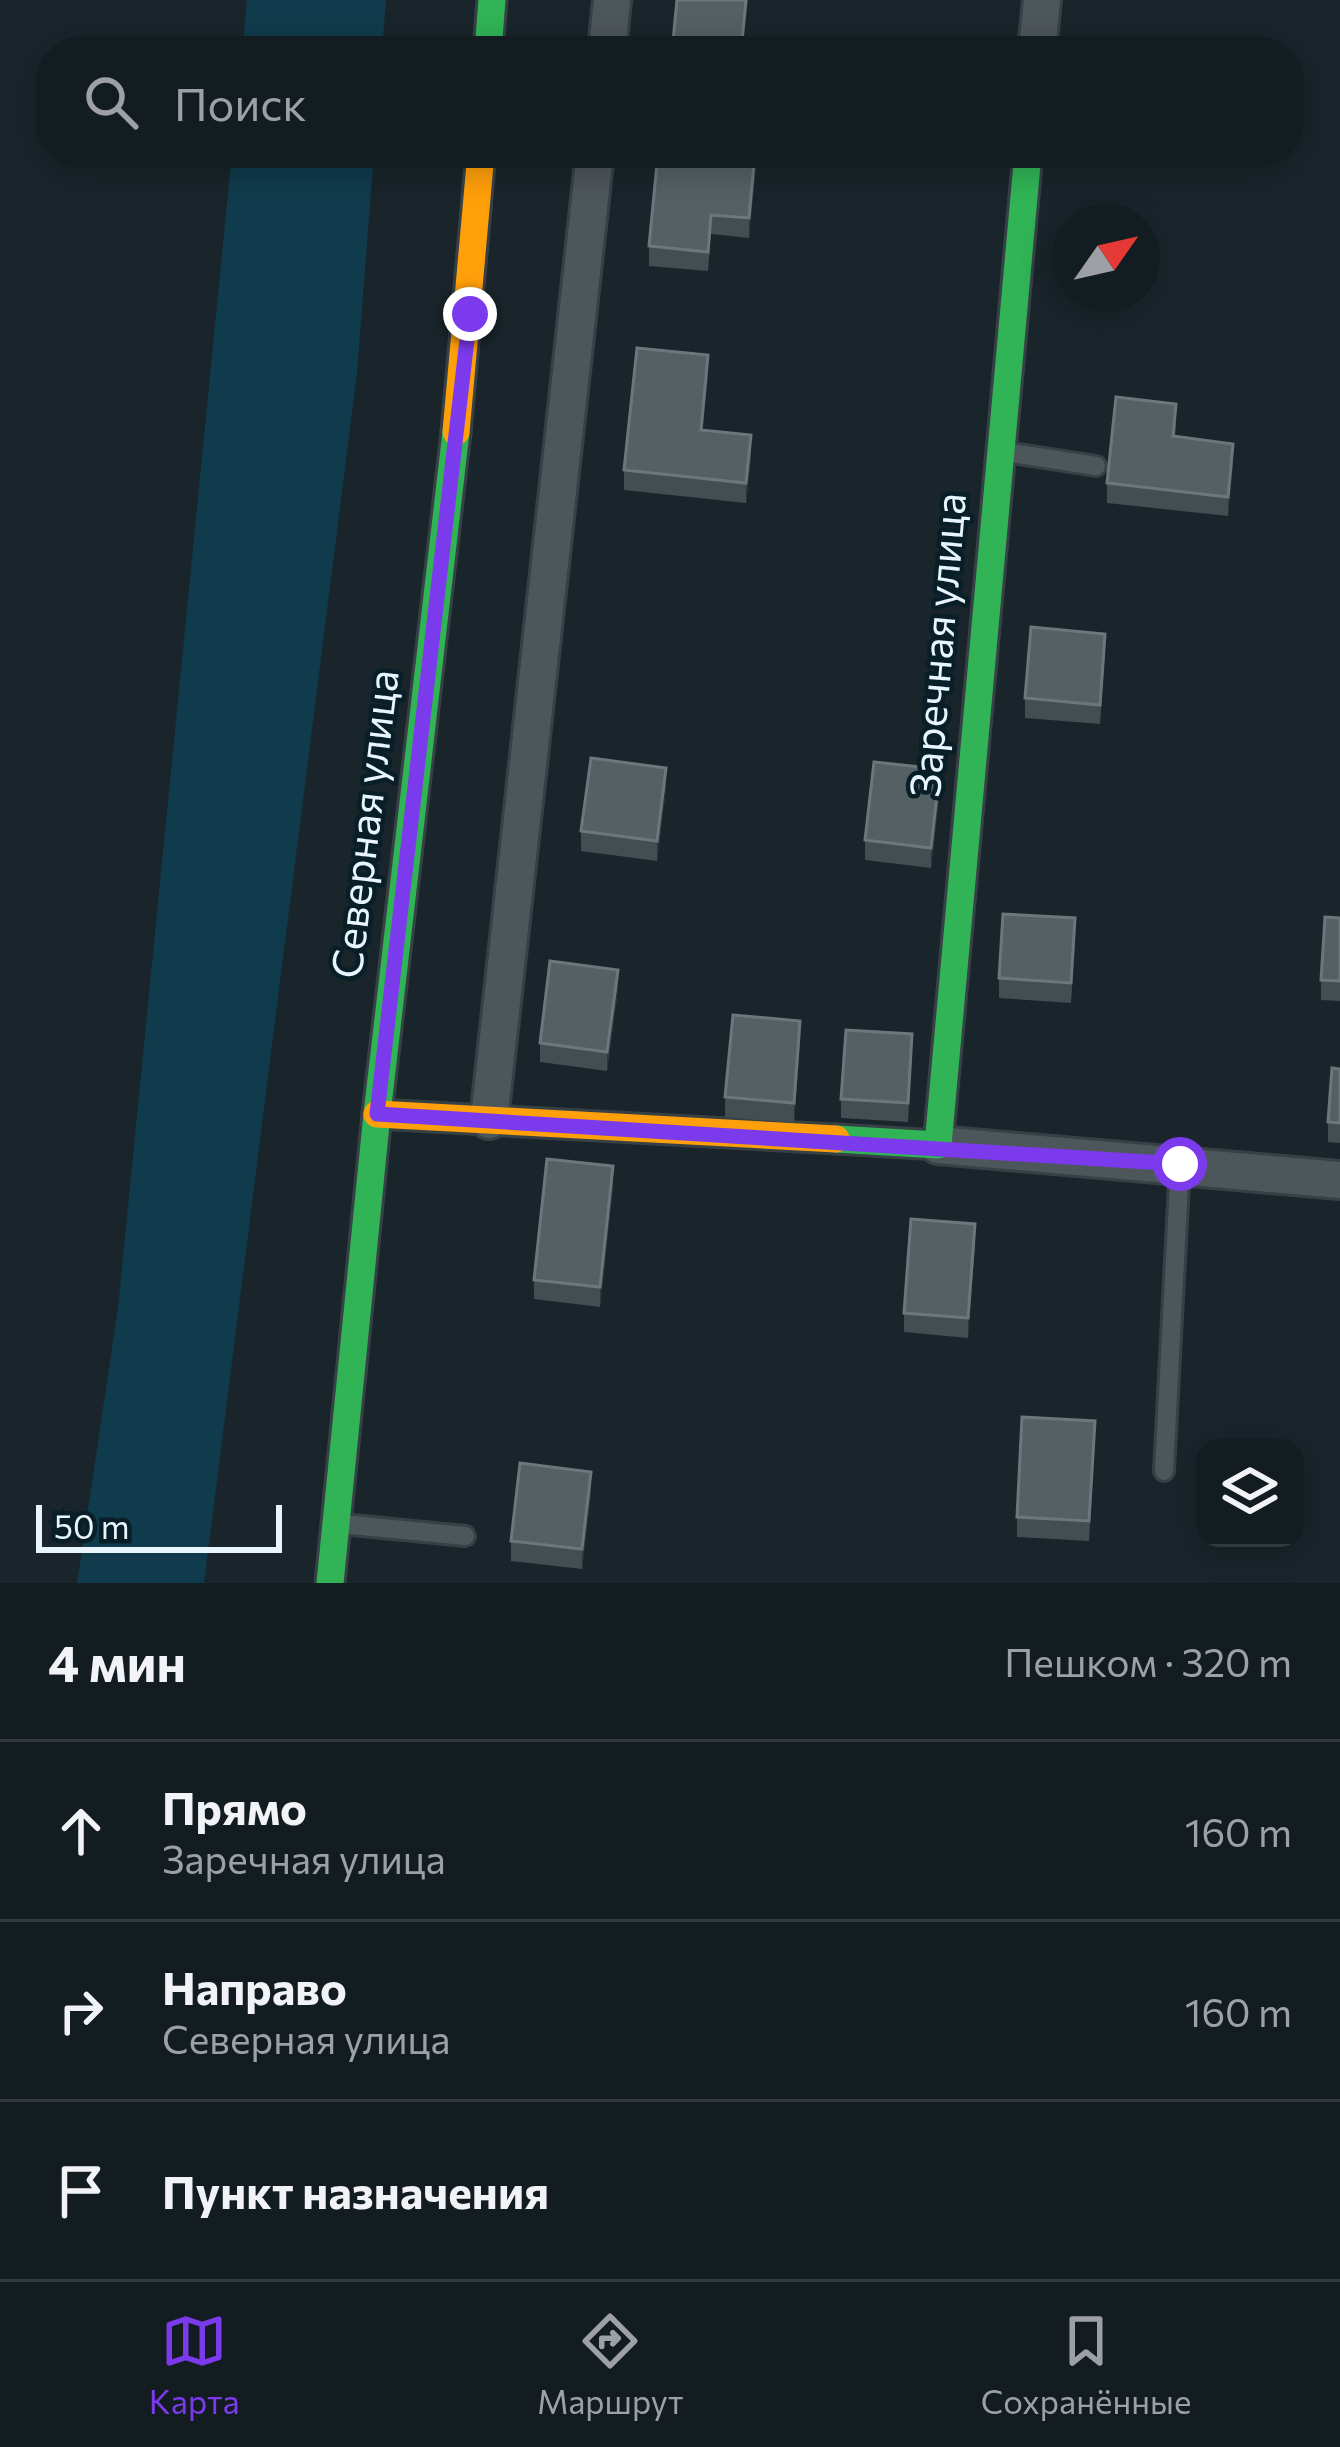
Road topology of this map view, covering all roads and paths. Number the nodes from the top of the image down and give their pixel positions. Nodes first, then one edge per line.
1 (492, 0) edge
2 (612, 0) edge
3 (1042, 0) edge
4 (489, 36) edge
5 (608, 36) edge
6 (1038, 36) edge
7 (481, 168) edge
8 (593, 168) edge
9 (1027, 168) edge
10 (1001, 451) junction
11 (1096, 466) dead end
12 (377, 1114) junction
13 (489, 1120) junction
14 (938, 1145) junction
15 (1180, 1164) junction
16 (1340, 1180) edge
17 (1164, 1471) dead end
18 (338, 1514) junction
19 (465, 1536) dead end
20 (330, 1583) edge

1 - 4 street
2 - 5 street
3 - 6 street
7 - 12 street, Северная улица
8 - 13 street
9 - 10 street, Заречная улица
10 - 11 lane
10 - 14 street, Заречная улица
12 - 13 street
12 - 18 street, Северная улица
13 - 14 street
14 - 15 street
15 - 16 street
15 - 17 lane
18 - 19 lane
18 - 20 street, Северная улица

